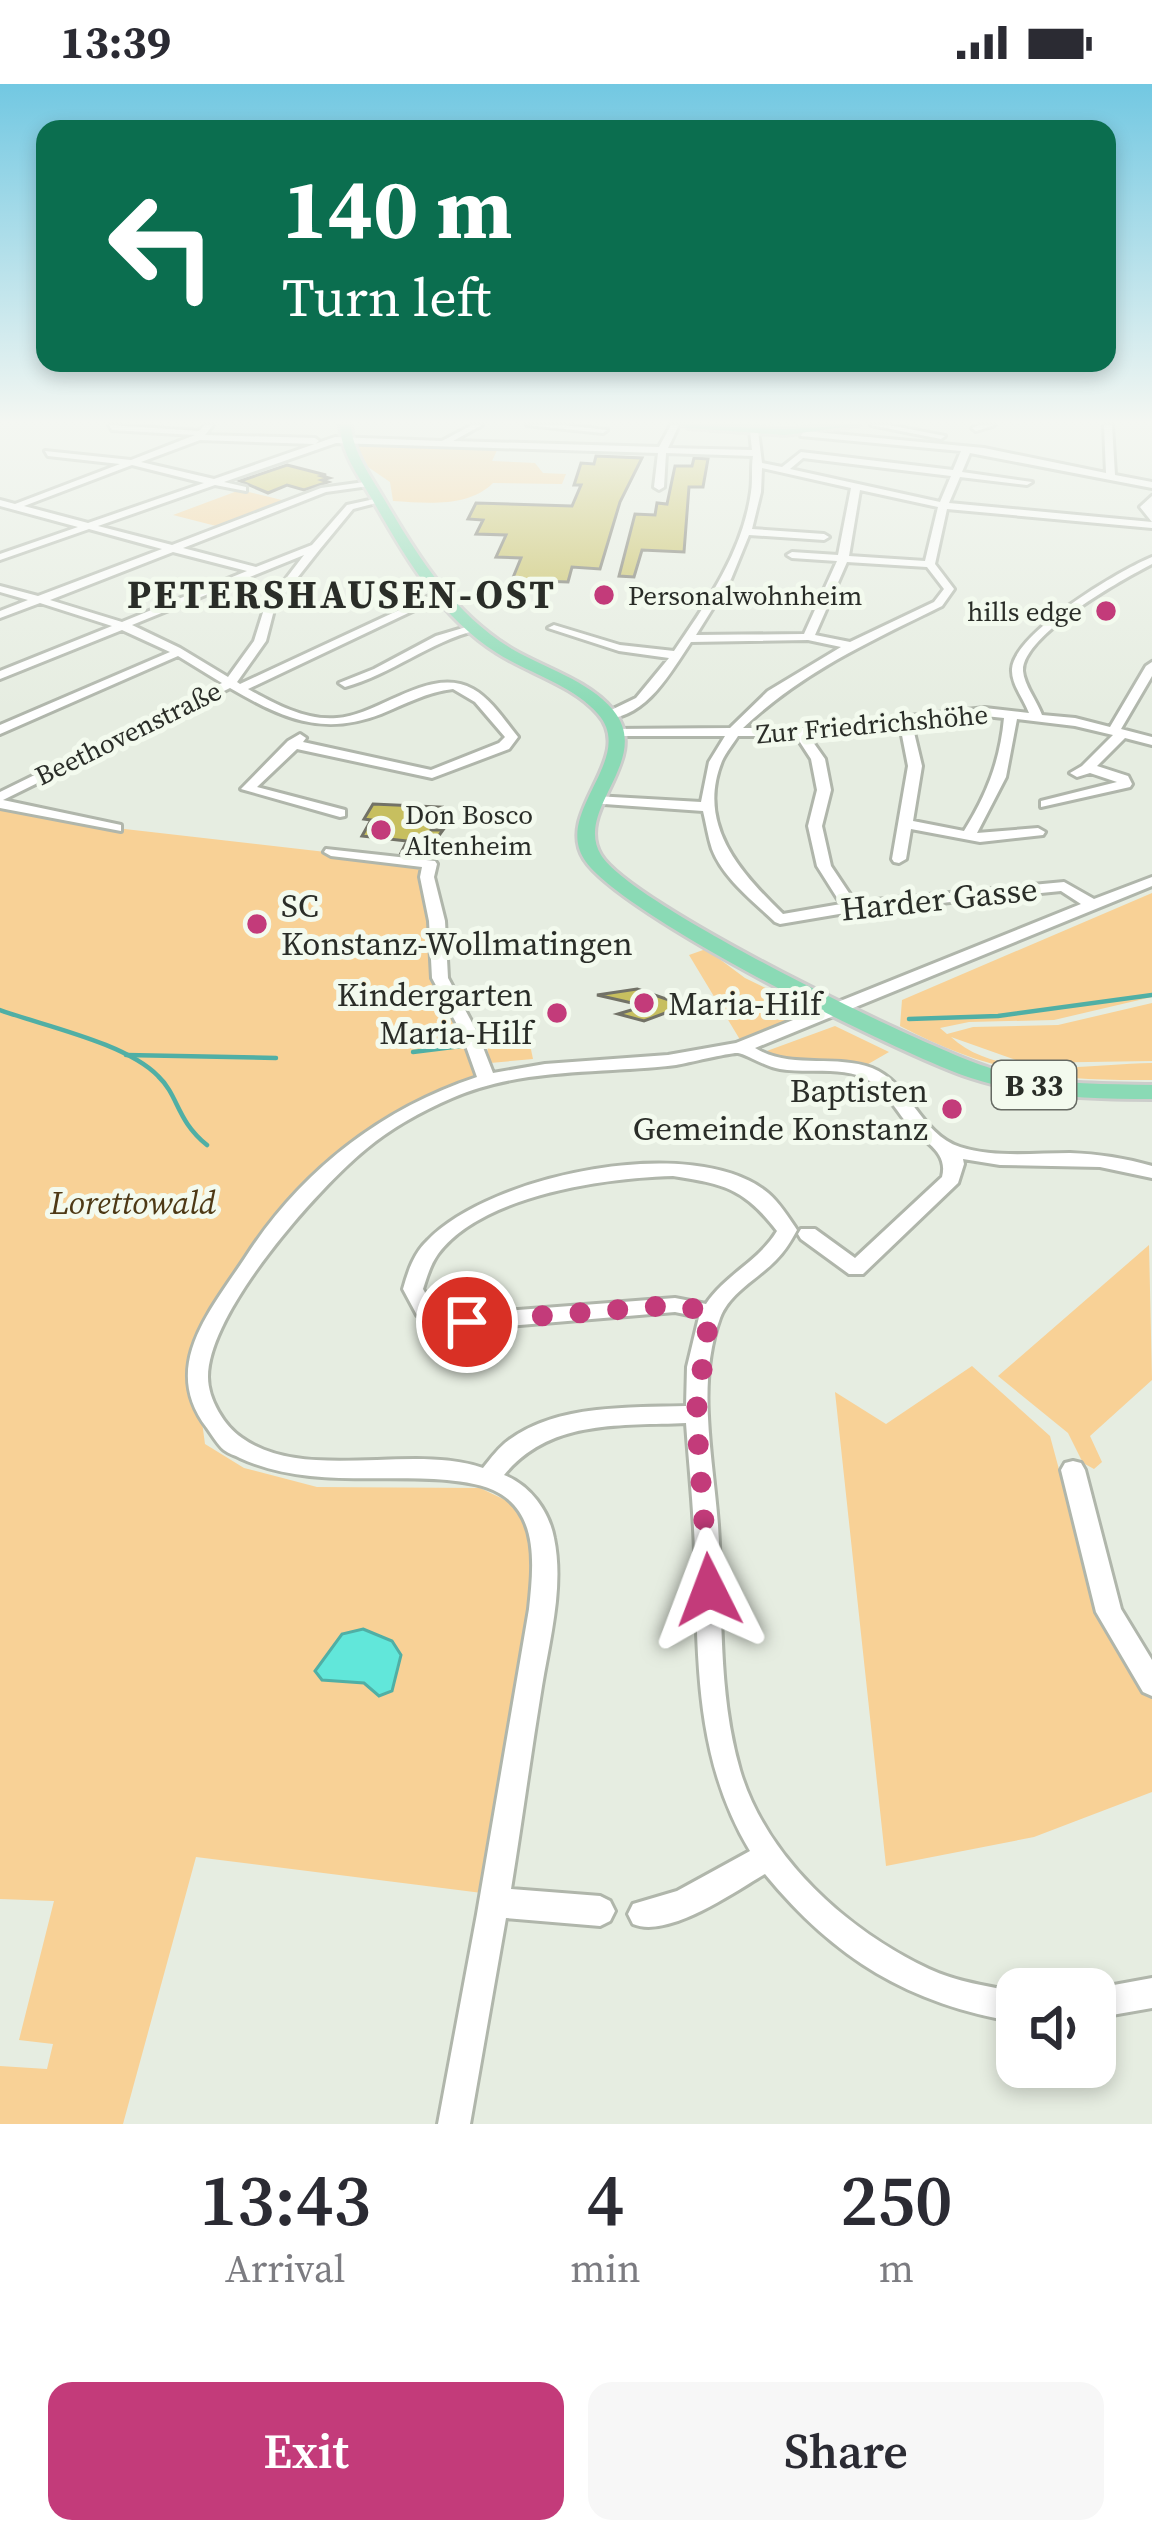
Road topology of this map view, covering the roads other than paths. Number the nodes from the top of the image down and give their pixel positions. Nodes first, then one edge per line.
1 (74, 520) edge
2 (99, 520) edge
3 (246, 520) edge
4 (339, 520) edge
5 (390, 520) edge
6 (747, 520) edge
7 (851, 520) edge
8 (941, 520) edge
9 (1116, 520) edge
10 (1152, 522) edge
11 (88, 524) junction
12 (746, 532) junction
13 (824, 537) junction
14 (848, 538) junction
15 (174, 548) junction
16 (316, 548) junction
17 (792, 555) dead end
18 (0, 556) edge
19 (820, 556) junction
20 (843, 558) junction
21 (1152, 560) edge
22 (930, 564) junction
23 (254, 570) junction
24 (0, 590) edge
25 (440, 594) junction
26 (39, 600) junction
27 (0, 615) edge
28 (122, 626) junction
29 (473, 628) junction
30 (554, 628) dead end
31 (808, 637) junction
32 (689, 639) junction
33 (851, 646) junction
34 (179, 652) junction
35 (676, 655) junction
36 (1152, 666) edge
37 (0, 675) edge
38 (344, 682) dead end
39 (235, 686) junction
40 (1011, 713) junction
41 (1036, 716) junction
42 (905, 718) junction
43 (316, 722) junction
44 (613, 724) junction
45 (0, 730) edge
46 (1119, 731) junction
47 (800, 732) junction
48 (728, 735) junction
49 (1152, 741) edge
50 (293, 744) junction
51 (595, 800) junction
52 (0, 801) edge
53 (1046, 804) dead end
54 (707, 807) junction
55 (340, 813) dead end
56 (908, 824) junction
57 (116, 828) dead end
58 (1038, 832) dead end
59 (969, 834) junction
60 (331, 852) dead end
61 (899, 859) dead end
62 (1152, 881) edge
63 (1094, 904) junction
64 (851, 907) junction
65 (840, 1008) junction
66 (742, 1047) junction
67 (487, 1080) junction
68 (1152, 1092) edge
69 (950, 1150) junction
70 (1152, 1172) edge
71 (798, 1232) junction
72 (710, 1312) junction
73 (696, 1414) junction
74 (1073, 1471) dead end
75 (490, 1476) junction
76 (1152, 1684) edge
77 (767, 1857) junction
78 (497, 1901) junction
79 (600, 1911) dead end
80 (643, 1914) dead end
81 (1152, 1993) edge
82 (1116, 1999) edge
83 (996, 2006) edge
84 (454, 2124) edge

1 - 11 street
2 - 11 street
3 - 15 street
4 - 16 street, Beethovenstraße
5 - 25 main road
6 - 12 street
7 - 14 street
8 - 22 street
9 - 10 street
11 - 15 street
11 - 18 street
12 - 13 street
12 - 32 street
13 - 14 street
13 - 19 street
14 - 20 street
15 - 23 street
15 - 26 street
16 - 23 street
16 - 39 street, Beethovenstraße
17 - 19 street
19 - 20 street
20 - 22 street
20 - 31 street
21 - 41 street
22 - 33 street
23 - 28 street
24 - 26 street
25 - 29 main road
25 - 39 street
26 - 27 street
26 - 28 street
28 - 34 street
28 - 37 street
29 - 38 street
29 - 44 main road
30 - 35 street
31 - 32 street
31 - 33 street
32 - 35 street
33 - 48 street
34 - 39 street
34 - 45 street
35 - 44 street
36 - 46 street
39 - 43 street
39 - 52 street, Beethovenstraße
40 - 41 street, Zur Friedrichshöhe
40 - 42 street, Zur Friedrichshöhe
40 - 59 street
41 - 46 street, Zur Friedrichshöhe
42 - 47 street, Zur Friedrichshöhe
42 - 56 street
43 - 50 street
43 - 50 street
44 - 48 street, Zur Friedrichshöhe
44 - 51 main road, B 33
46 - 49 street, Zur Friedrichshöhe
46 - 53 street
47 - 48 street, Zur Friedrichshöhe
47 - 64 street
48 - 54 street
50 - 55 street
51 - 54 street
51 - 65 main road, B 33
52 - 57 street
54 - 64 street, Harder Gasse
56 - 59 street
56 - 61 street
58 - 59 street
60 - 67 street
62 - 63 street
63 - 64 street, Harder Gasse
63 - 65 street
65 - 66 street
65 - 68 main road, B 33
66 - 67 street
66 - 69 street
67 - 75 street
69 - 70 street
69 - 71 street
71 - 72 street
71 - 72 street
72 - 73 street
73 - 75 street
73 - 77 street
74 - 76 street
75 - 78 street
77 - 80 street
77 - 83 street
78 - 79 street
78 - 84 street
81 - 82 street

